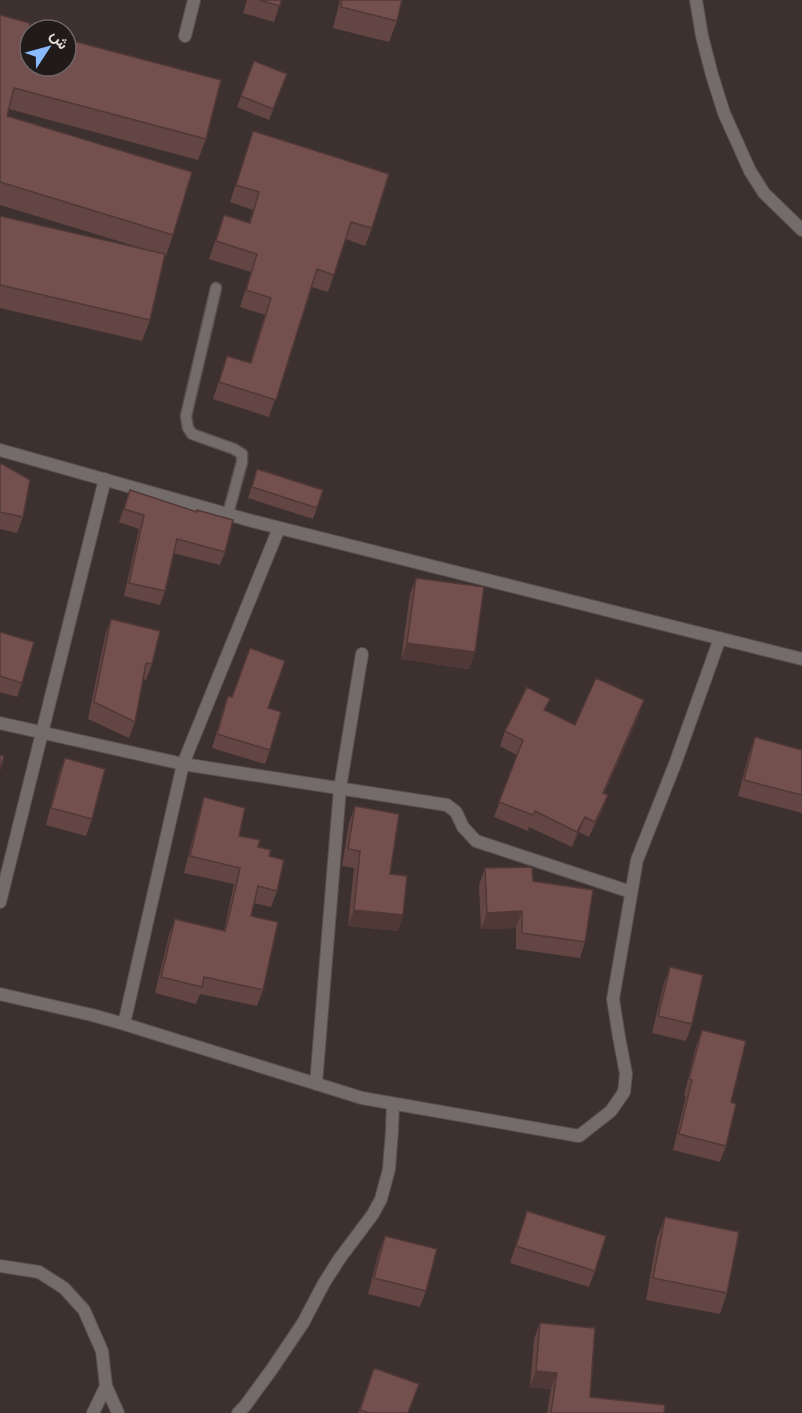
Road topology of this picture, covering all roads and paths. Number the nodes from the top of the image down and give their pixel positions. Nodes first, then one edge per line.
1 (194, 0) edge
2 (696, 0) edge
3 (185, 36) dead end
4 (802, 231) edge
5 (216, 288) dead end
6 (0, 450) edge
7 (105, 479) junction
8 (228, 514) junction
9 (279, 528) junction
10 (720, 638) junction
11 (362, 654) dead end
12 (802, 659) edge
13 (0, 723) edge
14 (42, 732) junction
15 (183, 764) junction
16 (340, 788) junction
17 (631, 892) junction
18 (0, 902) edge
19 (0, 994) edge
20 (124, 1024) junction
21 (316, 1084) junction
22 (393, 1104) junction
23 (0, 1266) edge
24 (106, 1386) junction
25 (93, 1413) edge
26 (118, 1413) edge
27 (238, 1413) edge

1 - 3 street
2 - 4 street
5 - 8 lane
6 - 7 street
7 - 8 street
7 - 14 street
8 - 9 street
9 - 10 street
9 - 15 street
10 - 12 street
10 - 17 street
11 - 16 street
13 - 14 street
14 - 15 street
14 - 18 street
15 - 16 street
15 - 20 street
16 - 17 street
16 - 21 street
17 - 22 street
19 - 20 street
20 - 21 street
21 - 22 street
22 - 27 street
23 - 24 street
24 - 25 street
24 - 26 street

